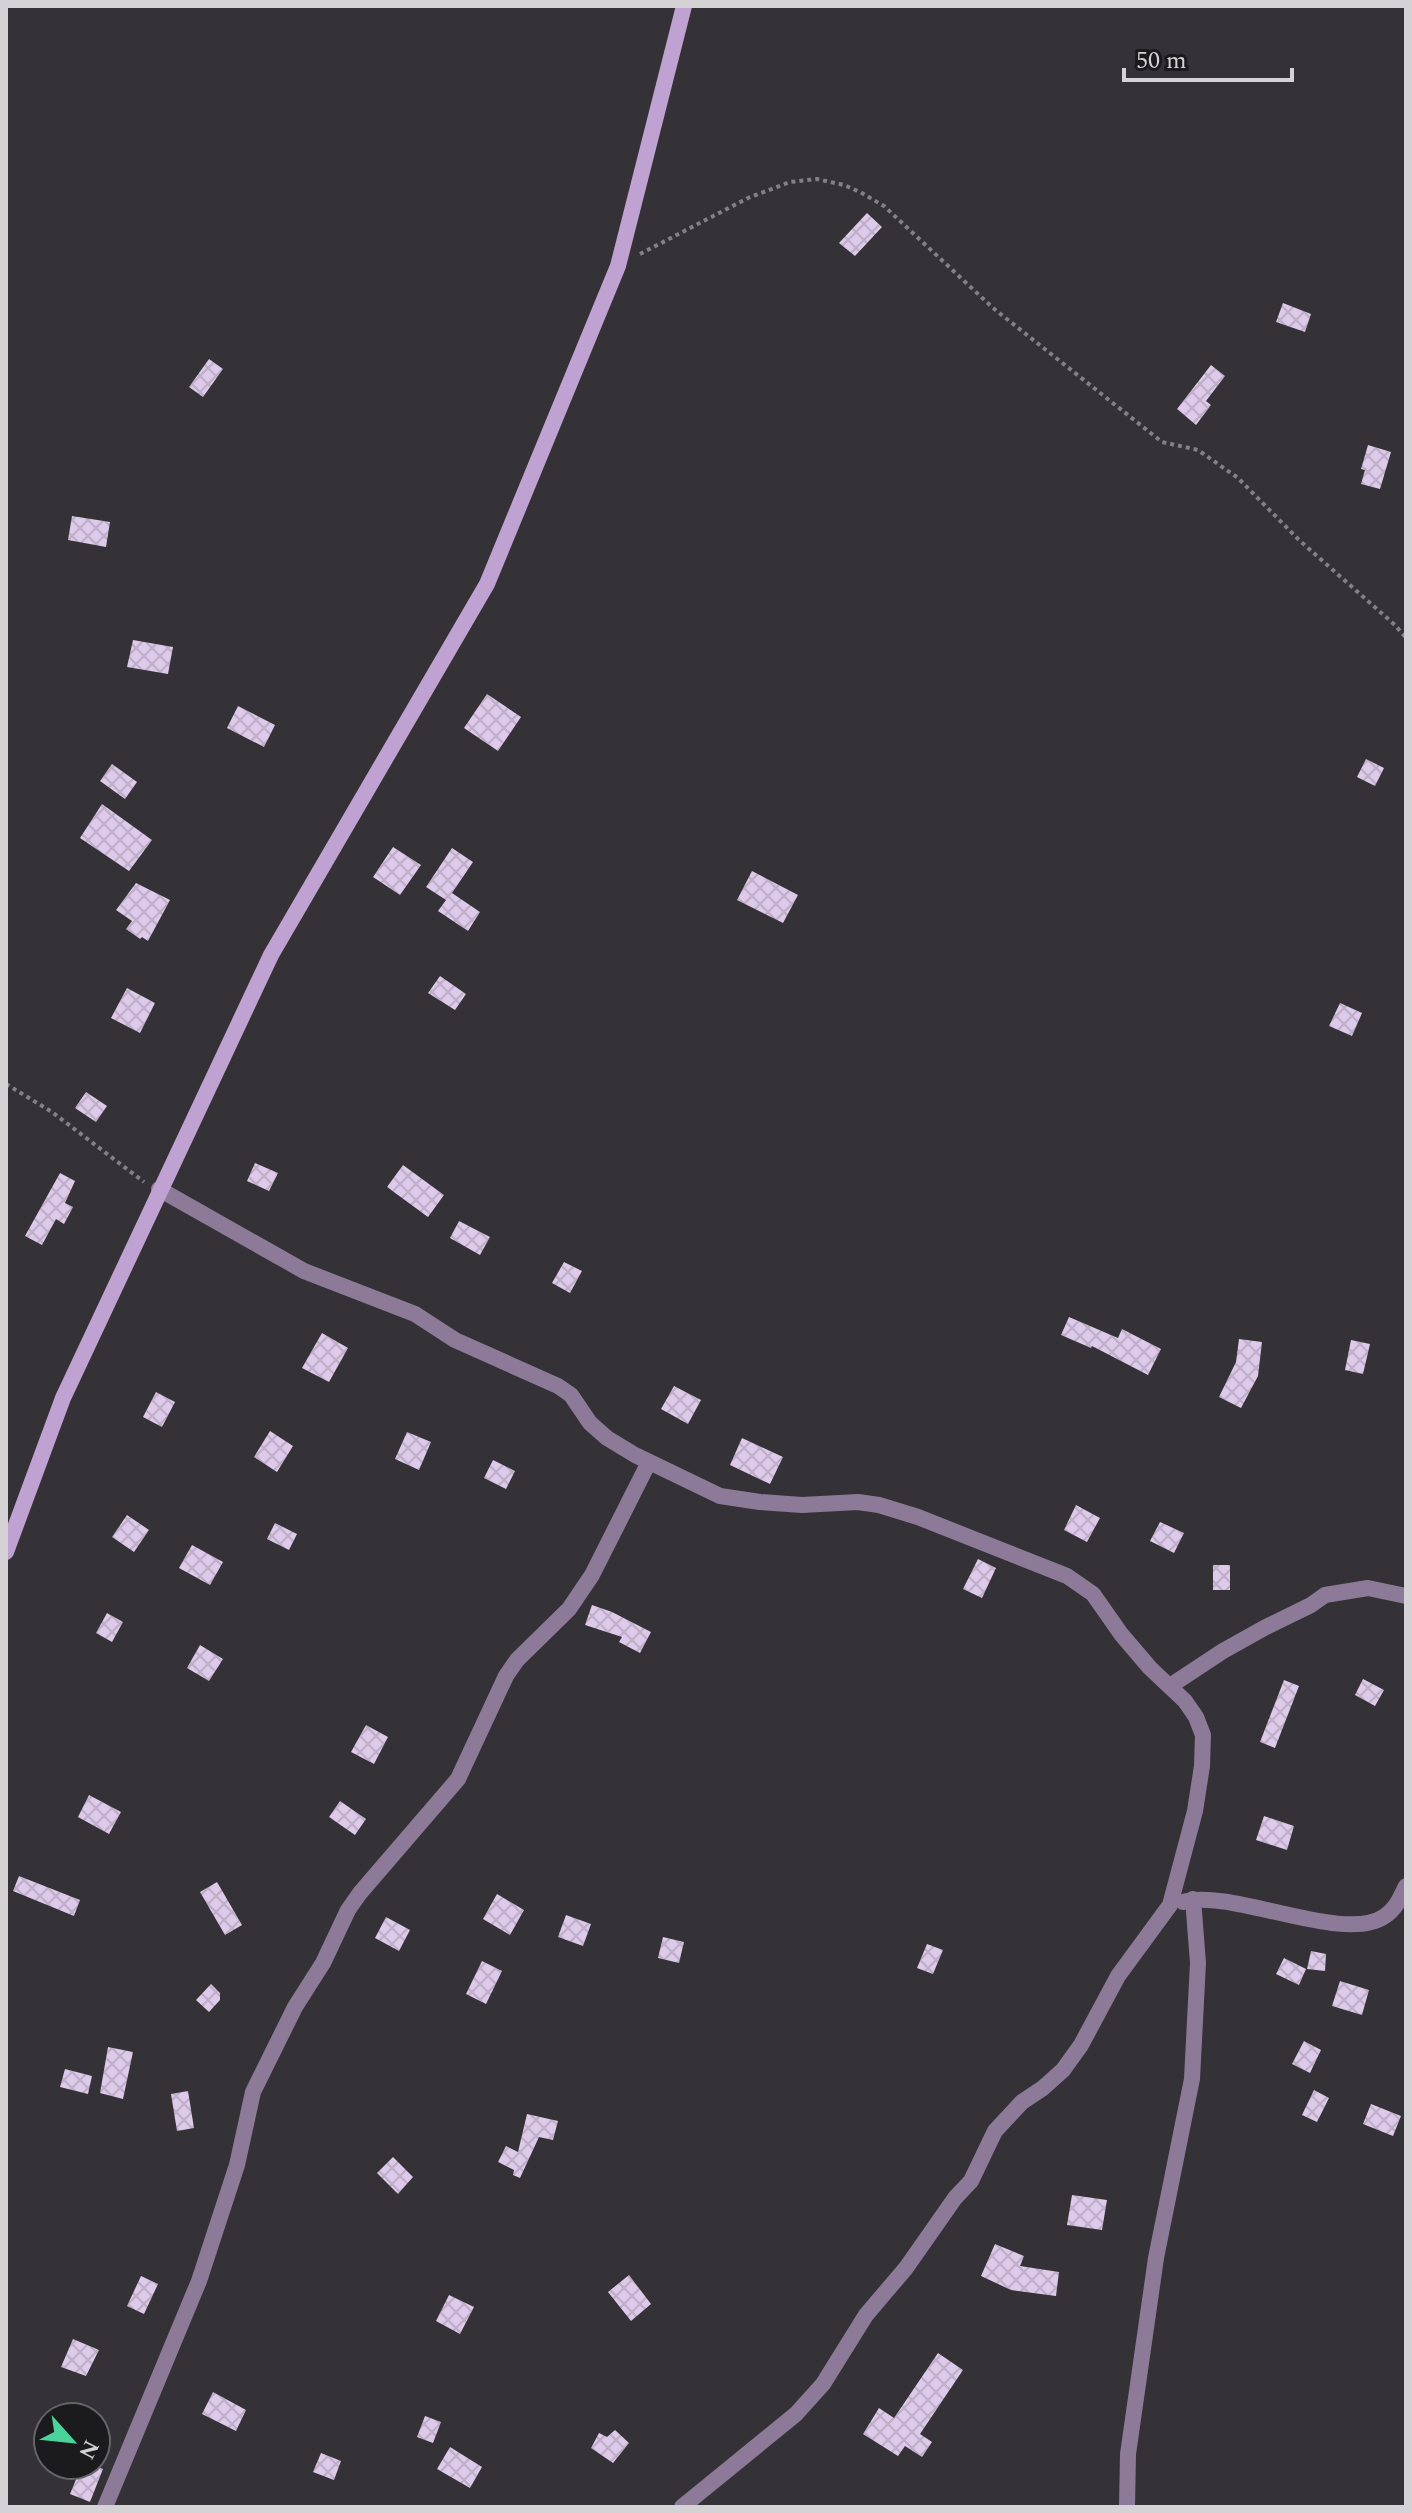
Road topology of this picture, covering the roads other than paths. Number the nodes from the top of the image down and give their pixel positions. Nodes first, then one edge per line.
1 (684, 6) edge
2 (159, 1189) junction
3 (649, 1462) junction
4 (6, 1552) edge
5 (1406, 1596) edge
6 (1170, 1686) junction
7 (1406, 1886) edge
8 (1193, 1899) junction
9 (1170, 1905) junction
10 (105, 2507) edge
11 (682, 2507) edge
12 (1127, 2507) edge

1 - 2 street
2 - 3 street
2 - 4 street
3 - 6 street
3 - 10 street
5 - 6 street
6 - 9 street
7 - 8 street
8 - 9 street
8 - 12 street
9 - 11 street

